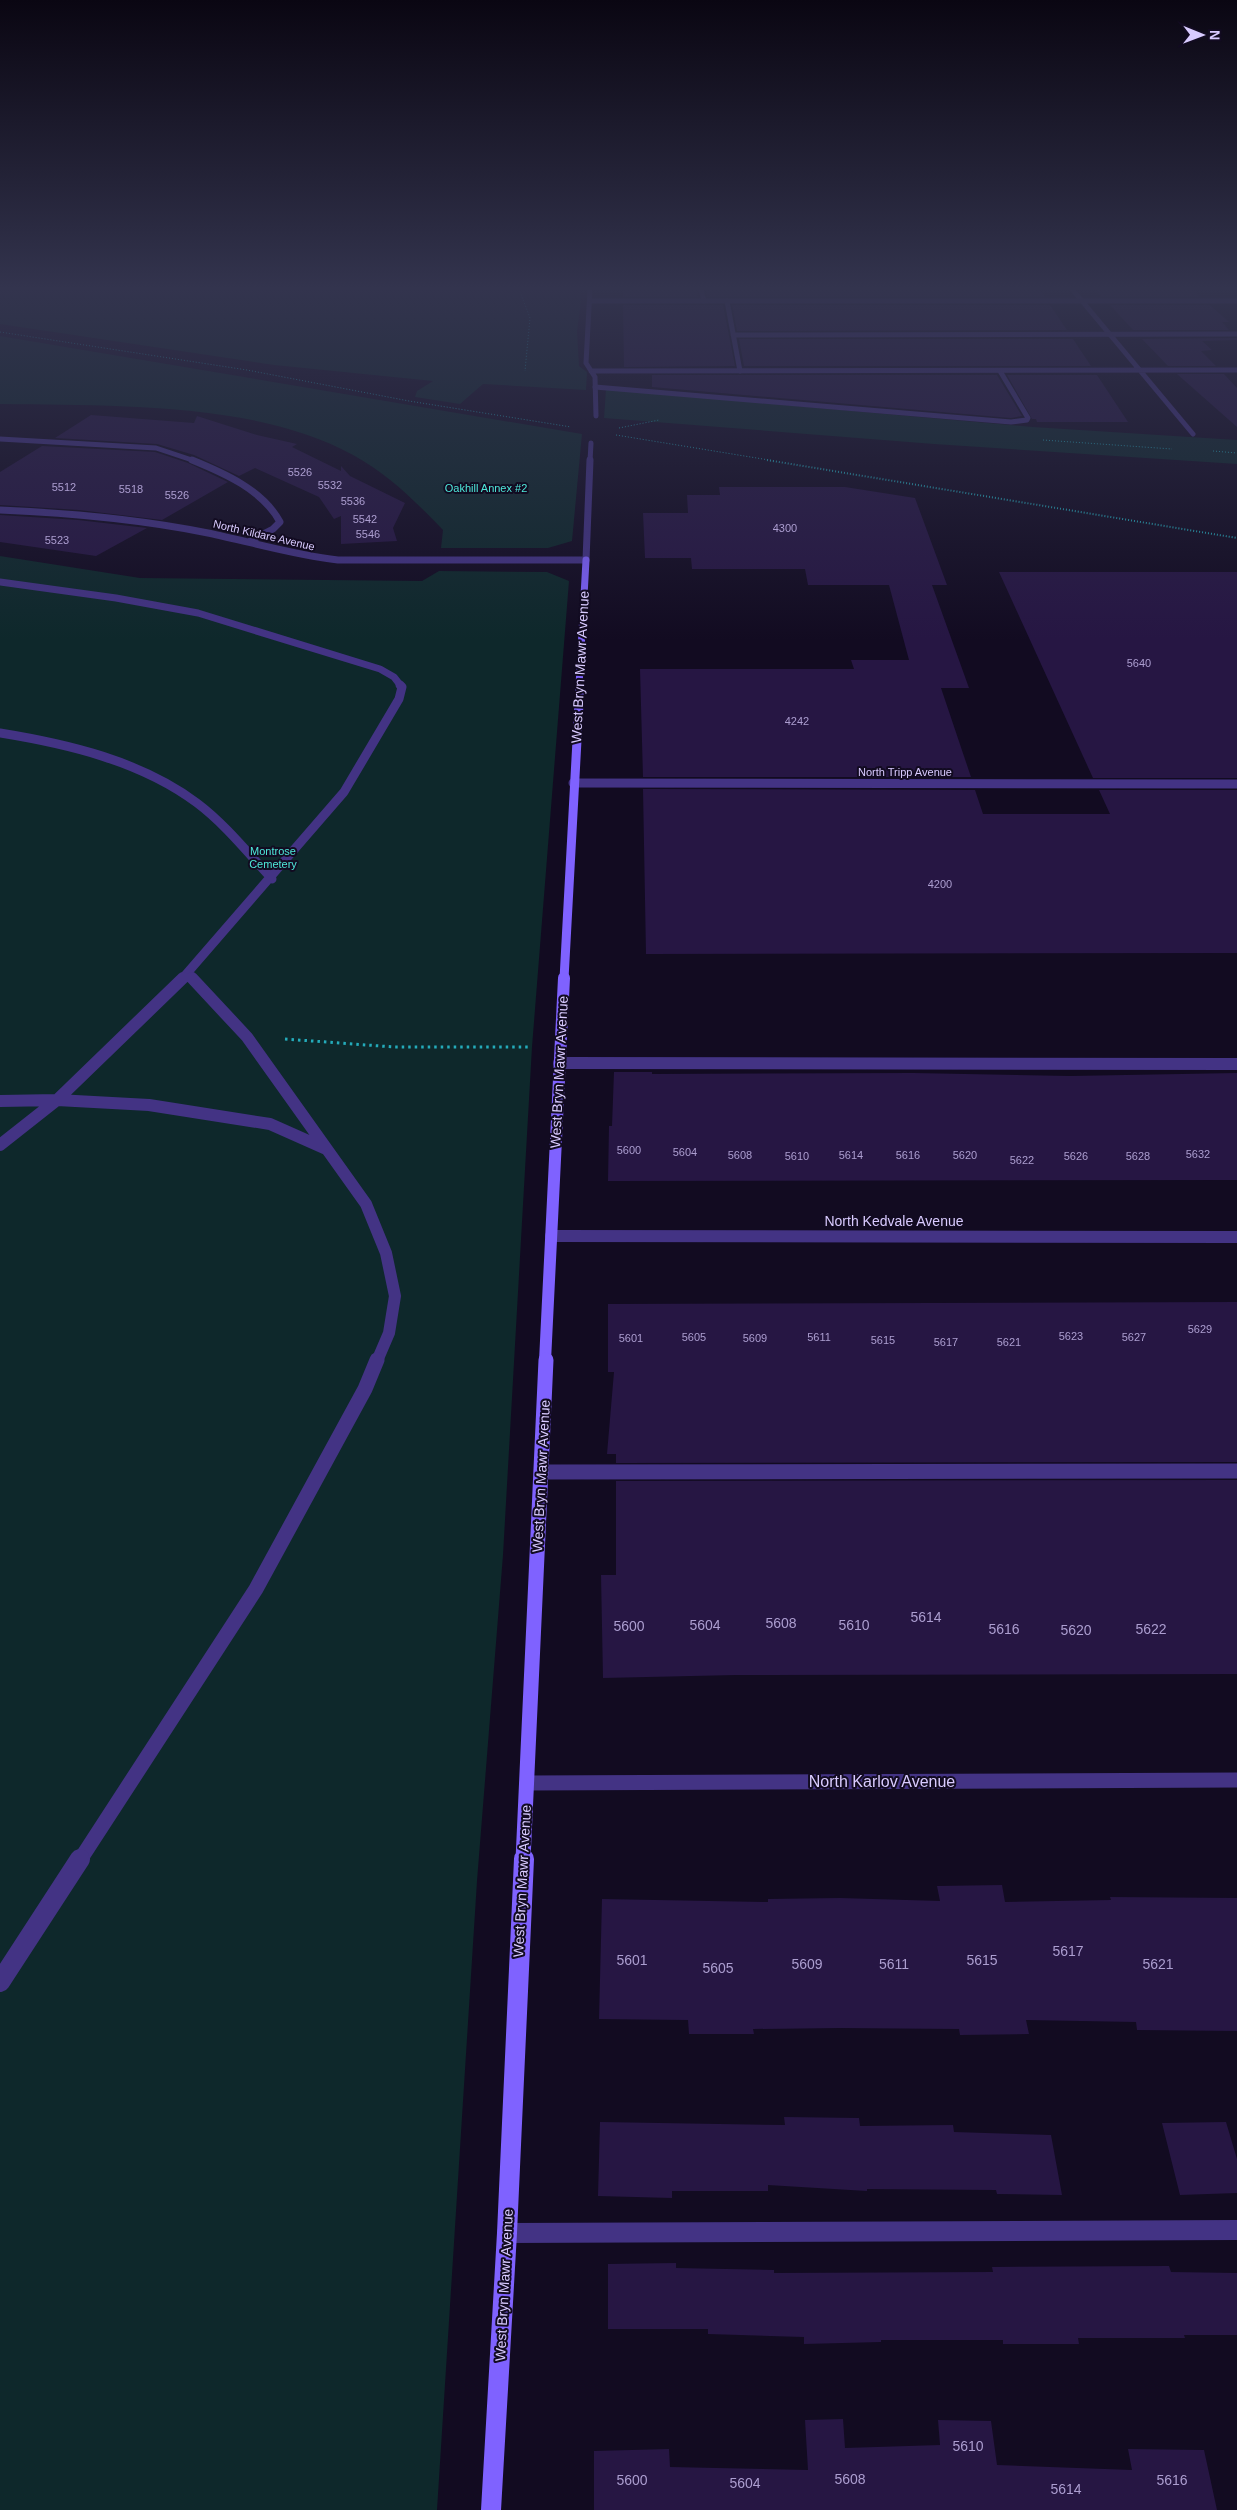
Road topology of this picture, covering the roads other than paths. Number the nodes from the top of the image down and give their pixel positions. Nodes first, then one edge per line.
1 (596, 406) edge
2 (820, 406) edge
3 (1019, 406) edge
4 (1170, 406) edge
5 (596, 416) dead end
6 (1193, 434) dead end
7 (0, 439) edge
8 (591, 443) dead end
9 (0, 510) edge
10 (250, 541) junction
11 (586, 560) junction
12 (0, 582) edge
13 (0, 733) edge
14 (573, 783) junction
15 (1237, 784) edge
16 (272, 879) junction
17 (188, 973) junction
18 (559, 1062) junction
19 (1237, 1064) edge
20 (57, 1100) junction
21 (0, 1101) edge
22 (0, 1145) edge
23 (324, 1148) junction
24 (551, 1236) junction
25 (1237, 1237) edge
26 (1237, 1471) edge
27 (542, 1472) junction
28 (1237, 1780) edge
29 (527, 1783) junction
30 (0, 1982) edge
31 (1237, 2230) edge
32 (507, 2233) junction
33 (491, 2510) edge

1 - 5 street
2 - 3 street
4 - 6 street
7 - 10 street
8 - 11 street, West Bryn Mawr Avenue
9 - 10 street, North Kildare Avenue
10 - 11 street, North Kildare Avenue
11 - 14 street, West Bryn Mawr Avenue
12 - 16 street
13 - 16 street
14 - 15 street, North Tripp Avenue
14 - 18 street, West Bryn Mawr Avenue
16 - 17 street
17 - 20 street
17 - 23 street
18 - 19 street
18 - 24 street, West Bryn Mawr Avenue
20 - 21 street
20 - 22 street
20 - 23 street
23 - 30 street
24 - 25 street, North Kedvale Avenue
24 - 27 street, West Bryn Mawr Avenue
26 - 27 street
27 - 29 street, West Bryn Mawr Avenue
28 - 29 street, North Karlov Avenue
29 - 32 street, West Bryn Mawr Avenue
31 - 32 street
32 - 33 street, West Bryn Mawr Avenue

